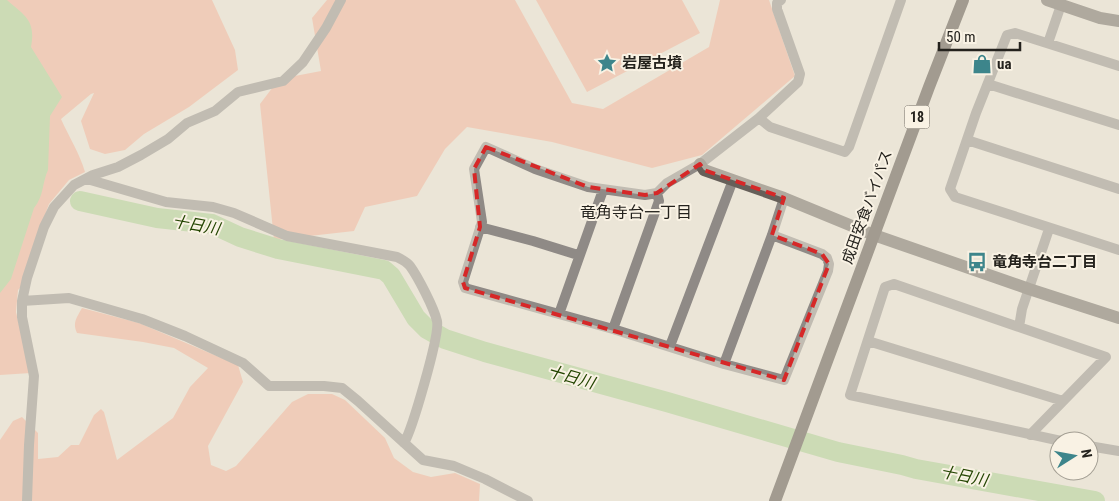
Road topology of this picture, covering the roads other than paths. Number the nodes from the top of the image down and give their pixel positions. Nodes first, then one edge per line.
1 (341, 0) edge
2 (781, 0) edge
3 (902, 0) edge
4 (963, 0) edge
5 (1047, 0) edge
6 (1061, 5) junction
7 (1119, 21) edge
8 (1048, 43) junction
9 (1119, 66) edge
10 (988, 84) junction
11 (759, 118) junction
12 (1119, 125) edge
13 (967, 140) junction
14 (700, 164) junction
15 (87, 179) junction
16 (733, 180) junction
17 (1119, 189) edge
18 (603, 190) junction
19 (657, 193) junction
20 (784, 198) junction
21 (480, 227) junction
22 (1049, 228) junction
23 (874, 234) junction
24 (772, 235) junction
25 (1119, 250) edge
26 (578, 255) junction
27 (1029, 289) junction
28 (22, 302) junction
29 (559, 314) junction
30 (1119, 318) edge
31 (1019, 327) junction
32 (613, 329) junction
33 (868, 341) junction
34 (670, 346) junction
35 (724, 364) junction
36 (1063, 401) junction
37 (1030, 435) junction
38 (1049, 439) edge
39 (404, 443) junction
40 (1099, 448) edge
41 (1119, 451) edge
42 (28, 501) edge
43 (528, 501) edge
44 (775, 501) edge

1 - 15 street
2 - 11 street
3 - 11 street
4 - 23 main road, 成田安食バイパス / 18
5 - 6 street
6 - 7 street
6 - 8 street
8 - 9 street
8 - 10 street
10 - 12 street
10 - 13 street
11 - 14 street
13 - 17 street
13 - 22 street
14 - 16 street
14 - 19 street
15 - 28 street
15 - 39 street
16 - 20 street
16 - 34 street
18 - 19 street
18 - 21 street
18 - 26 street
19 - 32 street
20 - 23 street
20 - 24 street
21 - 26 street
21 - 29 street
22 - 25 street
22 - 27 street
23 - 27 street
23 - 44 main road, 成田安食バイパス / 18
24 - 35 street
24 - 35 street
26 - 29 street
27 - 30 street
27 - 31 street
28 - 39 street
28 - 42 street
29 - 32 street
31 - 33 street
31 - 36 street
32 - 34 street
33 - 36 street
33 - 37 street
34 - 35 street
36 - 37 street
37 - 38 street
39 - 43 street
40 - 41 street

